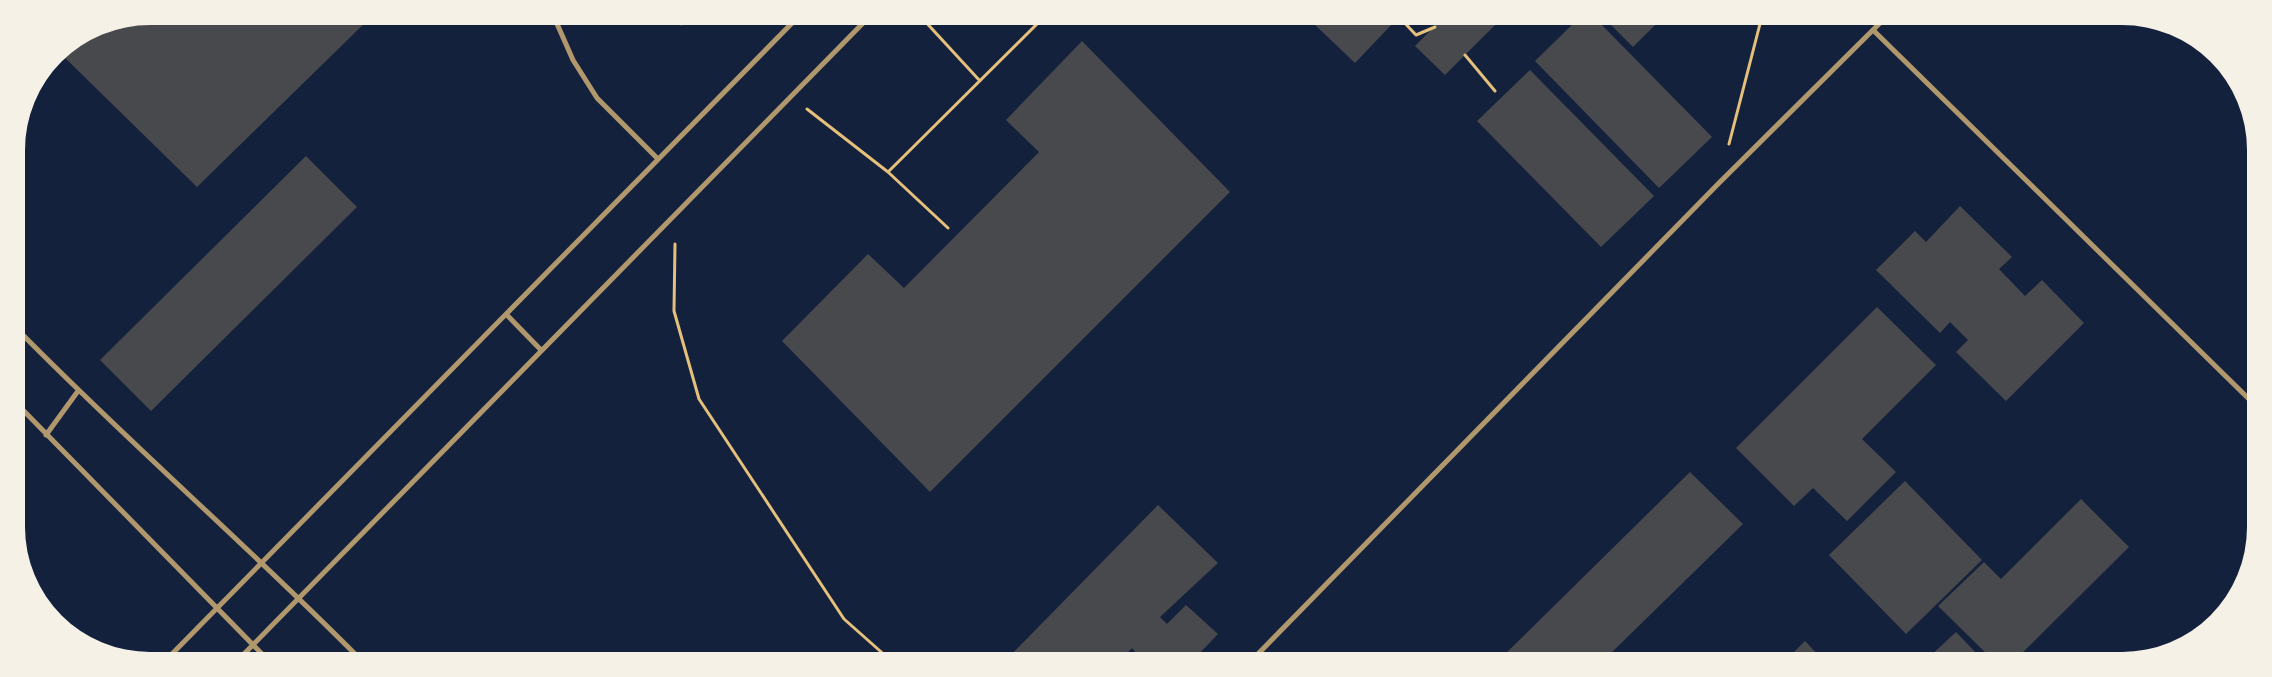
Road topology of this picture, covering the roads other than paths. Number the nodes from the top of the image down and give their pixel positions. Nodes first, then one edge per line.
1 (558, 25) edge
2 (789, 25) edge
3 (861, 25) edge
4 (1878, 25) edge
5 (1873, 30) junction
6 (658, 159) junction
7 (506, 314) junction
8 (25, 337) edge
9 (541, 350) junction
10 (78, 391) junction
11 (2247, 397) edge
12 (25, 412) edge
13 (46, 435) junction
14 (262, 562) junction
15 (298, 597) junction
16 (217, 609) junction
17 (252, 645) junction
18 (174, 652) edge
19 (245, 652) edge
20 (260, 652) edge
21 (353, 652) edge
22 (1260, 652) edge

1 - 6 street
2 - 6 street
3 - 9 street
4 - 5 street
5 - 11 street
5 - 22 street
6 - 7 street
7 - 9 street
7 - 14 street
8 - 10 street
9 - 15 street
10 - 13 street
10 - 14 street
12 - 13 street
13 - 16 street
14 - 15 street
14 - 16 street
15 - 17 street
15 - 21 street
16 - 17 street
16 - 18 street
17 - 19 street
17 - 20 street

